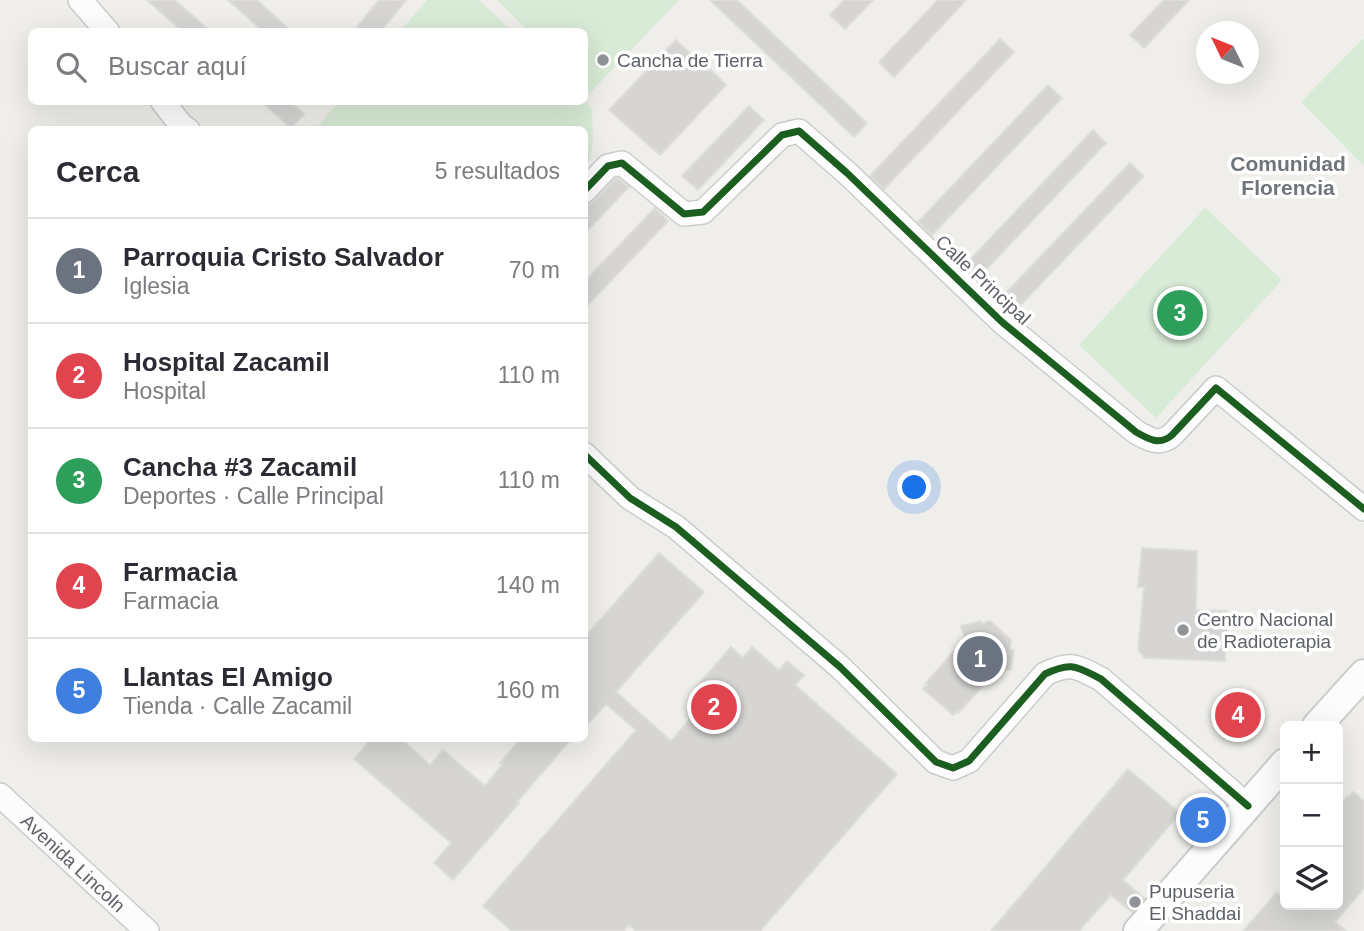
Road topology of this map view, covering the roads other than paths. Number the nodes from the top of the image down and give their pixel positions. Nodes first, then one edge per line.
1 (80, 0) edge
2 (104, 28) edge
3 (165, 105) edge
4 (182, 126) edge
5 (588, 187) edge
6 (588, 458) edge
7 (1364, 509) edge
8 (1364, 674) edge
9 (1322, 721) edge
10 (1280, 769) edge
11 (0, 794) edge
12 (1248, 806) junction
13 (147, 931) edge
14 (1138, 931) edge

1 - 2 street
3 - 4 street
5 - 7 street, Calle Principal
6 - 12 street
8 - 9 street
10 - 12 street
11 - 13 street, Avenida Lincoln
12 - 14 street

